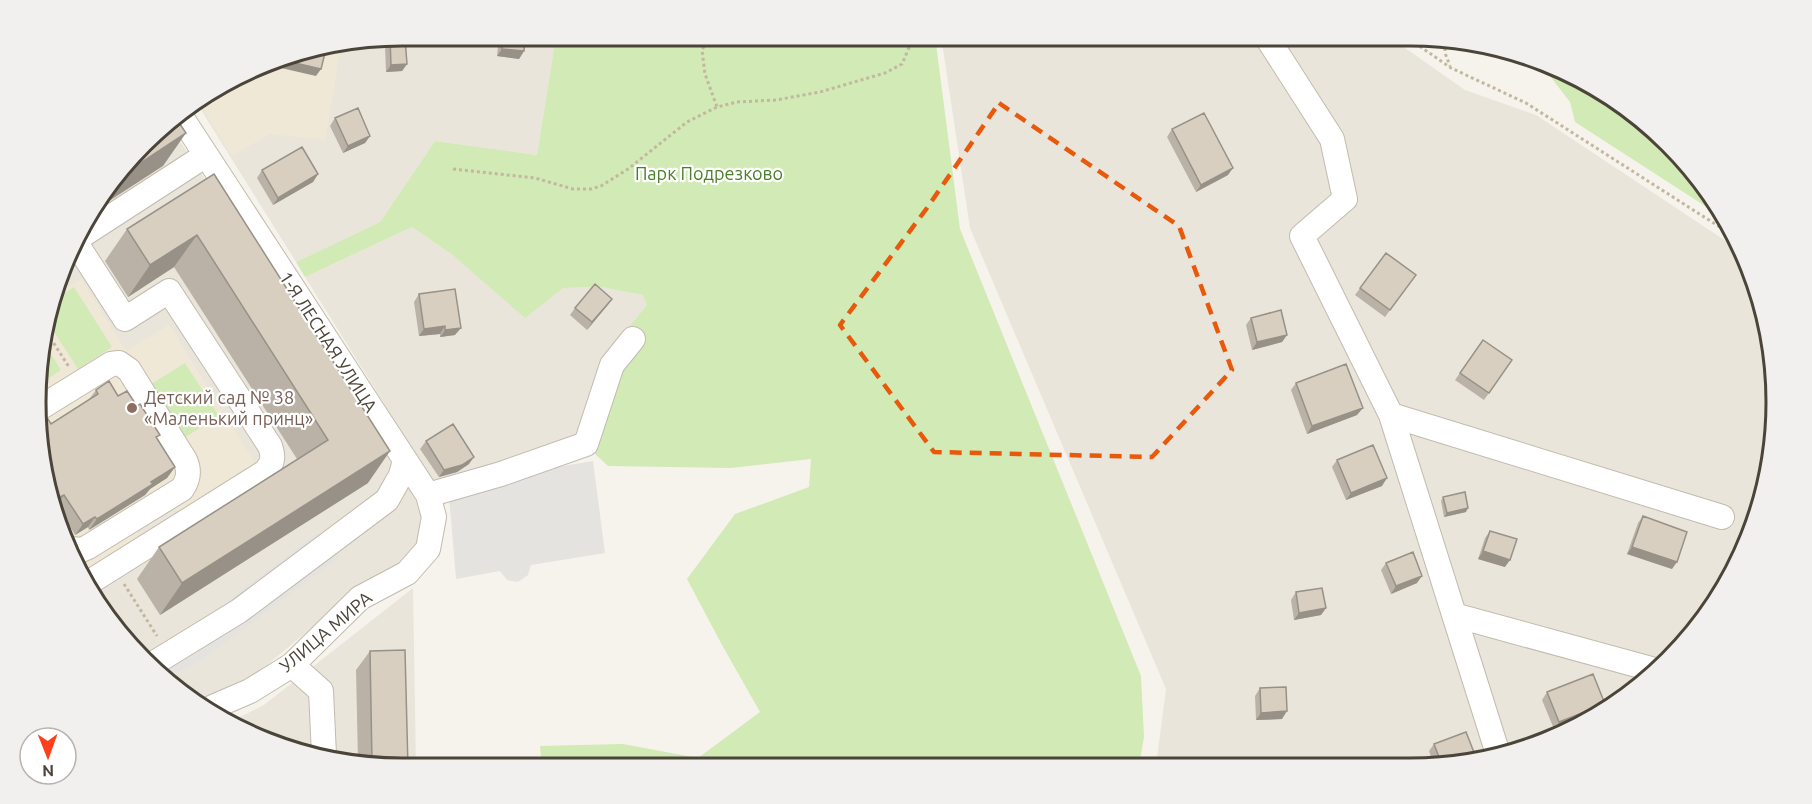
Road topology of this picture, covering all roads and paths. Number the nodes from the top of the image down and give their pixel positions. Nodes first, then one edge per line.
1 (704, 46) edge
2 (910, 46) edge
3 (1272, 46) edge
4 (1420, 46) edge
5 (1445, 49) edge
6 (1451, 68) junction
7 (717, 107) junction
8 (184, 121) edge
9 (206, 154) junction
10 (453, 170) dead end
11 (1719, 227) edge
12 (91, 229) edge
13 (81, 250) edge
14 (633, 339) dead end
15 (52, 341) edge
16 (79, 383) junction
17 (46, 404) edge
18 (1391, 415) junction
19 (405, 460) junction
20 (428, 495) junction
21 (150, 509) junction
22 (1722, 517) dead end
23 (165, 534) junction
24 (79, 550) edge
25 (113, 567) junction
26 (407, 573) joint
27 (94, 579) edge
28 (1454, 615) junction
29 (160, 660) edge
30 (292, 665) junction
31 (1646, 667) edge
32 (217, 706) edge
33 (1496, 747) edge
34 (324, 749) edge

1 - 7 path
2 - 7 path
3 - 18 street
4 - 6 path
5 - 6 path
6 - 11 path
7 - 10 path
8 - 9 street, 1-Я ЛЕСНАЯ УЛИЦА
9 - 12 street
9 - 19 street, 1-Я ЛЕСНАЯ УЛИЦА
13 - 23 street
14 - 20 street
15 - 16 path
16 - 17 street
16 - 21 street
18 - 22 street
18 - 28 street
19 - 20 street, 1-Я ЛЕСНАЯ УЛИЦА
19 - 29 street
20 - 26 street, 1-Я ЛЕСНАЯ УЛИЦА
21 - 23 street
21 - 24 street
23 - 25 street
25 - 27 street
25 - 29 path
26 - 30 street, УЛИЦА МИРА
28 - 31 street
28 - 33 street
30 - 32 street, УЛИЦА МИРА
30 - 34 street

